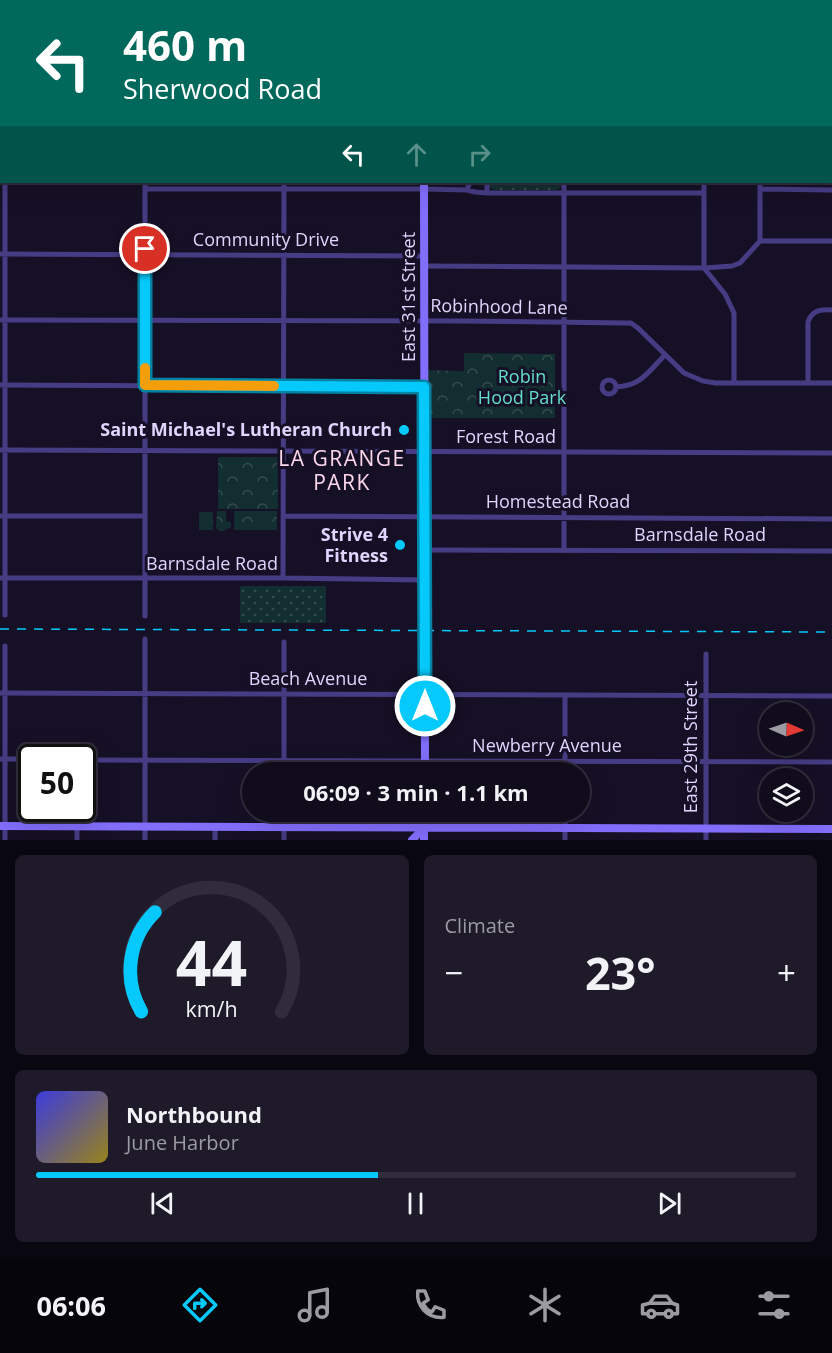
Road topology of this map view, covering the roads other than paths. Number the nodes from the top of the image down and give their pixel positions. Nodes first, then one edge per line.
1 (5, 183) edge
2 (145, 183) edge
3 (284, 183) edge
4 (470, 183) edge
5 (487, 183) edge
6 (564, 183) edge
7 (704, 183) edge
8 (760, 183) edge
9 (424, 185) edge
10 (145, 189) junction
11 (760, 189) junction
12 (284, 190) junction
13 (467, 190) junction
14 (832, 190) edge
15 (487, 193) junction
16 (564, 194) junction
17 (704, 194) junction
18 (760, 241) junction
19 (832, 241) edge
20 (3, 254) edge
21 (145, 255) junction
22 (284, 255) junction
23 (424, 256) junction
24 (424, 266) junction
25 (564, 266) junction
26 (704, 268) junction
27 (832, 310) edge
28 (3, 320) edge
29 (145, 320) junction
30 (284, 321) junction
31 (424, 321) junction
32 (564, 322) junction
33 (664, 355) junction
34 (734, 383) junction
35 (808, 383) junction
36 (832, 383) edge
37 (3, 385) edge
38 (145, 385) junction
39 (284, 386) junction
40 (424, 387) junction
41 (616, 387) dead end
42 (3, 450) edge
43 (145, 451) junction
44 (283, 451) junction
45 (424, 452) junction
46 (564, 452) junction
47 (832, 453) edge
48 (3, 516) edge
49 (145, 516) junction
50 (284, 516) junction
51 (425, 517) junction
52 (564, 517) junction
53 (832, 519) edge
54 (564, 549) junction
55 (425, 550) junction
56 (832, 551) edge
57 (3, 578) edge
58 (284, 578) junction
59 (145, 579) junction
60 (425, 580) junction
61 (5, 615) dead end
62 (145, 616) dead end
63 (145, 639) dead end
64 (284, 642) dead end
65 (5, 646) dead end
66 (706, 654) dead end
67 (3, 693) edge
68 (145, 693) junction
69 (284, 694) junction
70 (425, 694) junction
71 (565, 695) junction
72 (705, 696) junction
73 (832, 696) edge
74 (2, 759) edge
75 (18, 759) edge
76 (96, 760) edge
77 (145, 760) junction
78 (284, 760) junction
79 (425, 761) junction
80 (565, 761) junction
81 (706, 762) junction
82 (832, 762) edge
83 (284, 822) edge
84 (424, 822) edge
85 (565, 822) edge
86 (3, 826) edge
87 (77, 826) junction
88 (145, 826) junction
89 (215, 826) junction
90 (284, 827) junction
91 (424, 828) junction
92 (565, 828) junction
93 (706, 829) junction
94 (832, 829) edge
95 (5, 840) edge
96 (77, 840) edge
97 (145, 840) edge
98 (215, 840) edge
99 (285, 840) edge
100 (412, 840) edge
101 (424, 840) edge
102 (565, 840) edge
103 (706, 840) edge

1 - 20 street
2 - 10 street
3 - 12 street
4 - 13 street
5 - 15 street
6 - 16 street
7 - 17 street
8 - 11 street
9 - 12 street
9 - 13 street
9 - 23 street, East 31st Street
10 - 12 street
10 - 21 street
11 - 14 street
11 - 18 street
12 - 22 street
13 - 15 street
15 - 16 street
16 - 17 street
16 - 25 street
17 - 26 street
18 - 19 street
18 - 26 street
20 - 21 street, Community Drive
20 - 28 street
21 - 22 street, Community Drive
21 - 29 street
22 - 23 street, Community Drive
22 - 30 street
23 - 24 street, East 31st Street
24 - 25 street
24 - 31 street, East 31st Street
25 - 26 street
25 - 32 street
26 - 34 street
27 - 35 street
28 - 29 street, Robinhood Lane
28 - 37 street
29 - 30 street, Robinhood Lane
29 - 38 street
30 - 31 street, Robinhood Lane
30 - 39 street
31 - 32 street, Robinhood Lane
31 - 40 street, East 31st Street
32 - 33 street, Robinhood Lane
32 - 46 street
33 - 34 street, Robinhood Lane
33 - 41 street
34 - 35 street, Robinhood Lane
35 - 36 street, Robinhood Lane
37 - 38 street
37 - 42 street
38 - 39 street
38 - 43 street
39 - 40 street
39 - 44 street
40 - 45 street, East 31st Street
42 - 43 street, Forest Road
42 - 48 street
43 - 44 street, Forest Road
43 - 49 street
44 - 45 street, Forest Road
44 - 50 street
45 - 46 street, Forest Road
45 - 51 street, East 31st Street
46 - 47 street, Forest Road
46 - 52 street
48 - 49 street
48 - 57 street
49 - 59 street
50 - 51 street, Homestead Road
50 - 58 street
51 - 52 street, Homestead Road
51 - 55 street, East 31st Street
52 - 53 street, Homestead Road
52 - 54 street
54 - 55 street, Barnsdale Road
54 - 56 street, Barnsdale Road
55 - 60 street, East 31st Street
57 - 59 street, Barnsdale Road
57 - 61 street
58 - 59 street, Barnsdale Road
58 - 60 street, Barnsdale Road
59 - 62 street
60 - 70 street, East 31st Street
63 - 68 street
64 - 69 street
65 - 67 street
66 - 72 street, East 29th Street
67 - 68 street, Beach Avenue
67 - 74 street
68 - 69 street, Beach Avenue
68 - 77 street
69 - 70 street, Beach Avenue
69 - 78 street
70 - 71 street, Beach Avenue
70 - 79 street, East 31st Street
71 - 72 street, Beach Avenue
71 - 80 street
72 - 73 street, Beach Avenue
72 - 81 street, East 29th Street
74 - 75 street
74 - 86 street
76 - 77 street, Newberry Avenue
77 - 78 street, Newberry Avenue
77 - 88 street
78 - 79 street, Newberry Avenue
79 - 80 street, Newberry Avenue
80 - 81 street, Newberry Avenue
81 - 82 street, Newberry Avenue
81 - 93 street, East 29th Street
83 - 90 street
84 - 91 street
85 - 92 street
86 - 87 street
86 - 95 street
87 - 88 street
87 - 96 street
88 - 89 street
88 - 97 street
89 - 90 street
89 - 98 street
90 - 91 street
90 - 99 street
91 - 92 street
91 - 100 street
91 - 101 street
92 - 93 street
92 - 102 street
93 - 94 street
93 - 103 street, East 29th Street

